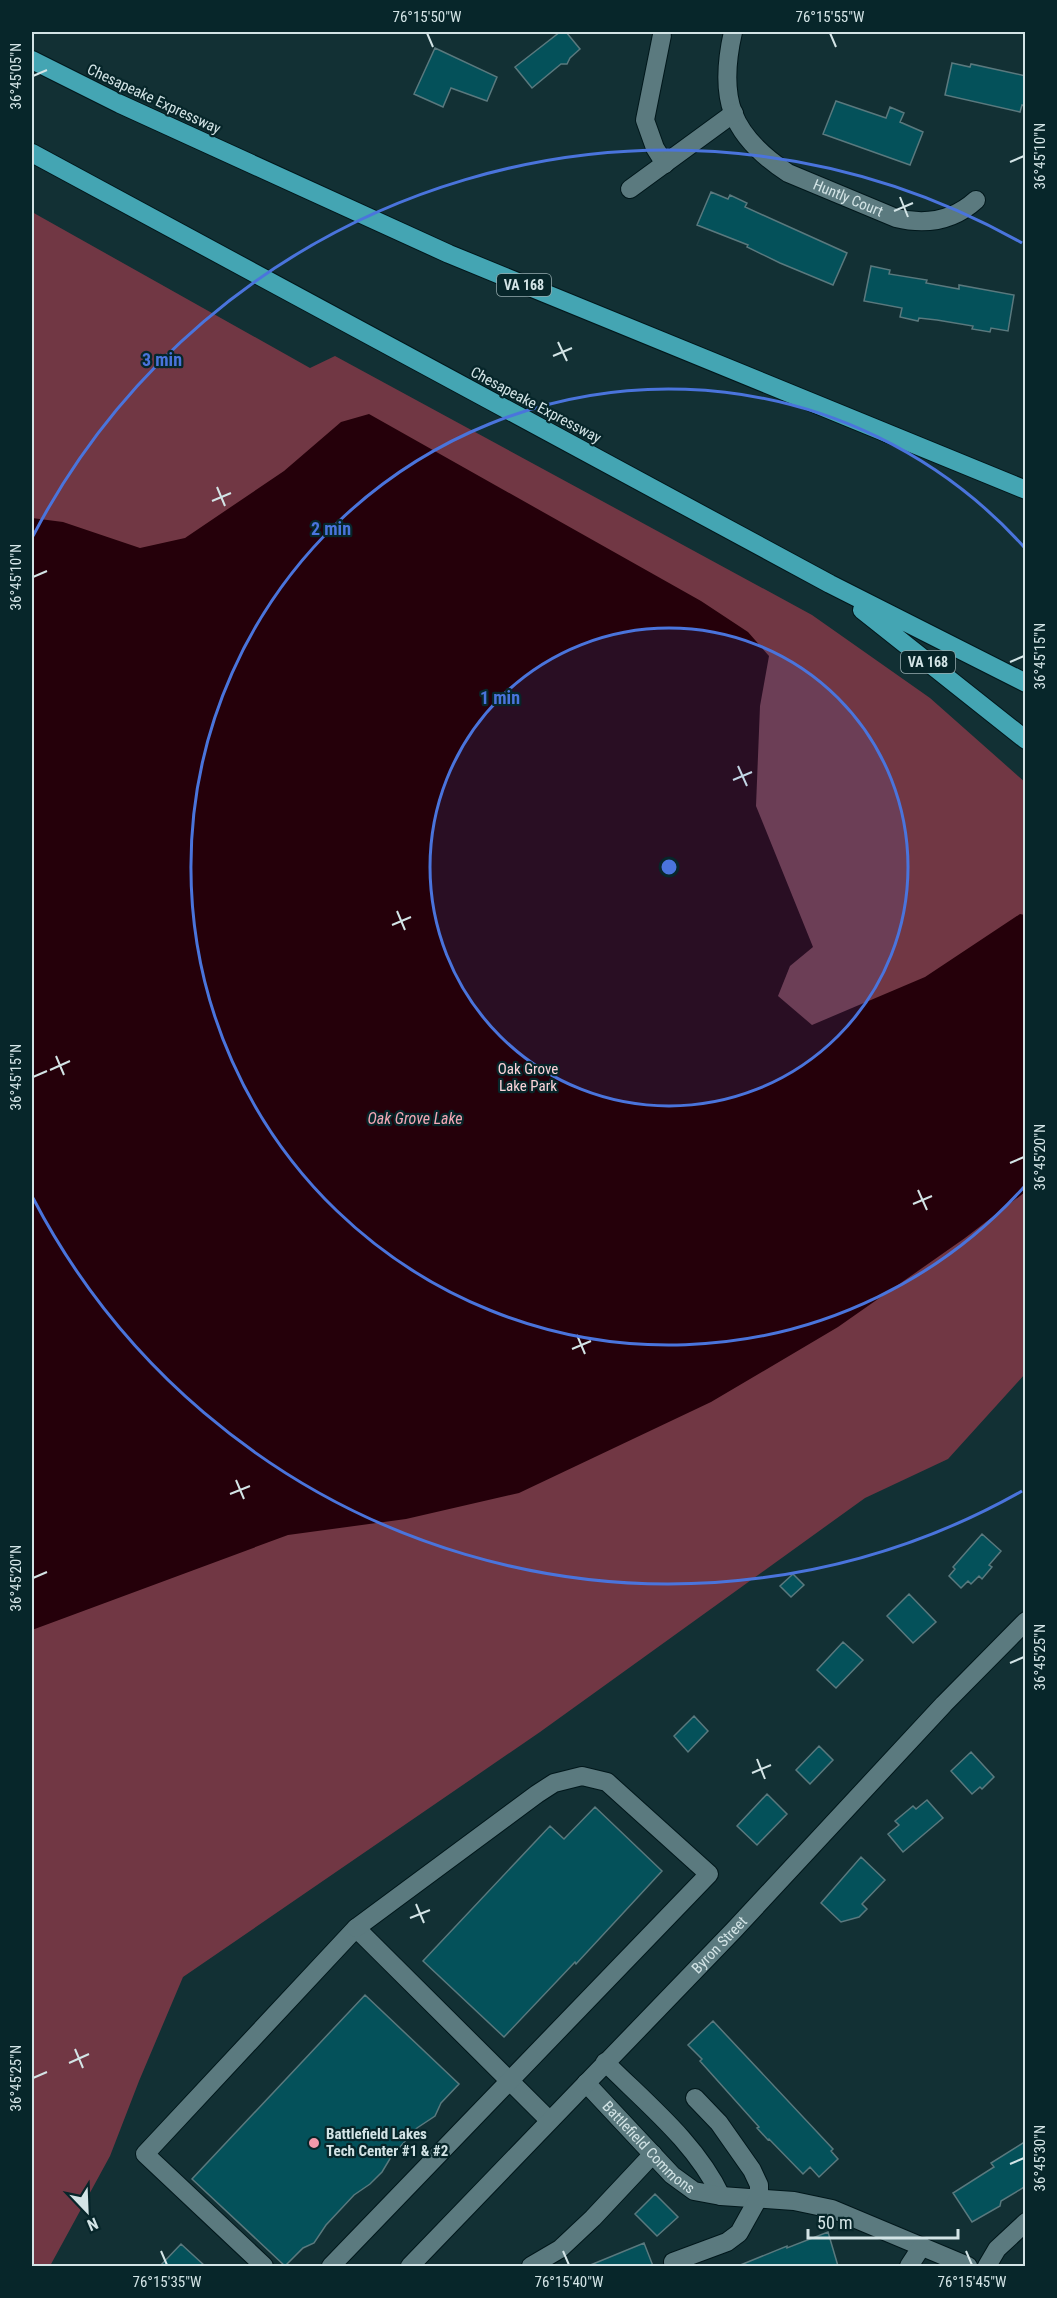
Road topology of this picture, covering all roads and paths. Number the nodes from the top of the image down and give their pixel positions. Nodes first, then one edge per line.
1 (733, 32) edge
2 (662, 35) dead end
3 (32, 60) edge
4 (736, 117) junction
5 (32, 153) edge
6 (665, 164) junction
7 (630, 189) dead end
8 (976, 200) dead end
9 (1026, 490) edge
10 (830, 584) junction
11 (1026, 683) edge
12 (1026, 740) edge
13 (1026, 1621) edge
14 (356, 1928) junction
15 (605, 2062) junction
16 (510, 2081) junction
17 (586, 2083) junction
18 (695, 2097) dead end
19 (549, 2120) junction
20 (653, 2154) junction
21 (721, 2196) junction
22 (759, 2197) junction
23 (1026, 2222) edge
24 (922, 2246) junction
25 (673, 2262) dead end
26 (264, 2266) edge
27 (331, 2266) edge
28 (410, 2266) edge
29 (531, 2266) edge
30 (909, 2266) edge
31 (968, 2266) edge
32 (987, 2266) edge

1 - 4 street, Huntly Court
2 - 6 street
3 - 9 highway, Chesapeake Expressway / VA 168
4 - 6 street
4 - 8 street, Huntly Court
5 - 10 highway, Chesapeake Expressway / VA 168
6 - 7 street
10 - 11 highway, Chesapeake Expressway
10 - 12 highway, VA 168
13 - 15 street, Byron Street
14 - 16 street
14 - 16 street
14 - 26 street
15 - 17 street, Byron Street
15 - 21 street, Battlefield Commons
16 - 19 street
16 - 27 street
17 - 19 street, Byron Street
17 - 20 street, Battlefield Commons
18 - 22 street
19 - 28 street, Byron Street
20 - 21 street, Battlefield Commons
20 - 29 street
21 - 22 street, Battlefield Commons
22 - 24 street, Battlefield Commons
22 - 25 street
23 - 32 street
24 - 30 street
24 - 31 street, Battlefield Commons

